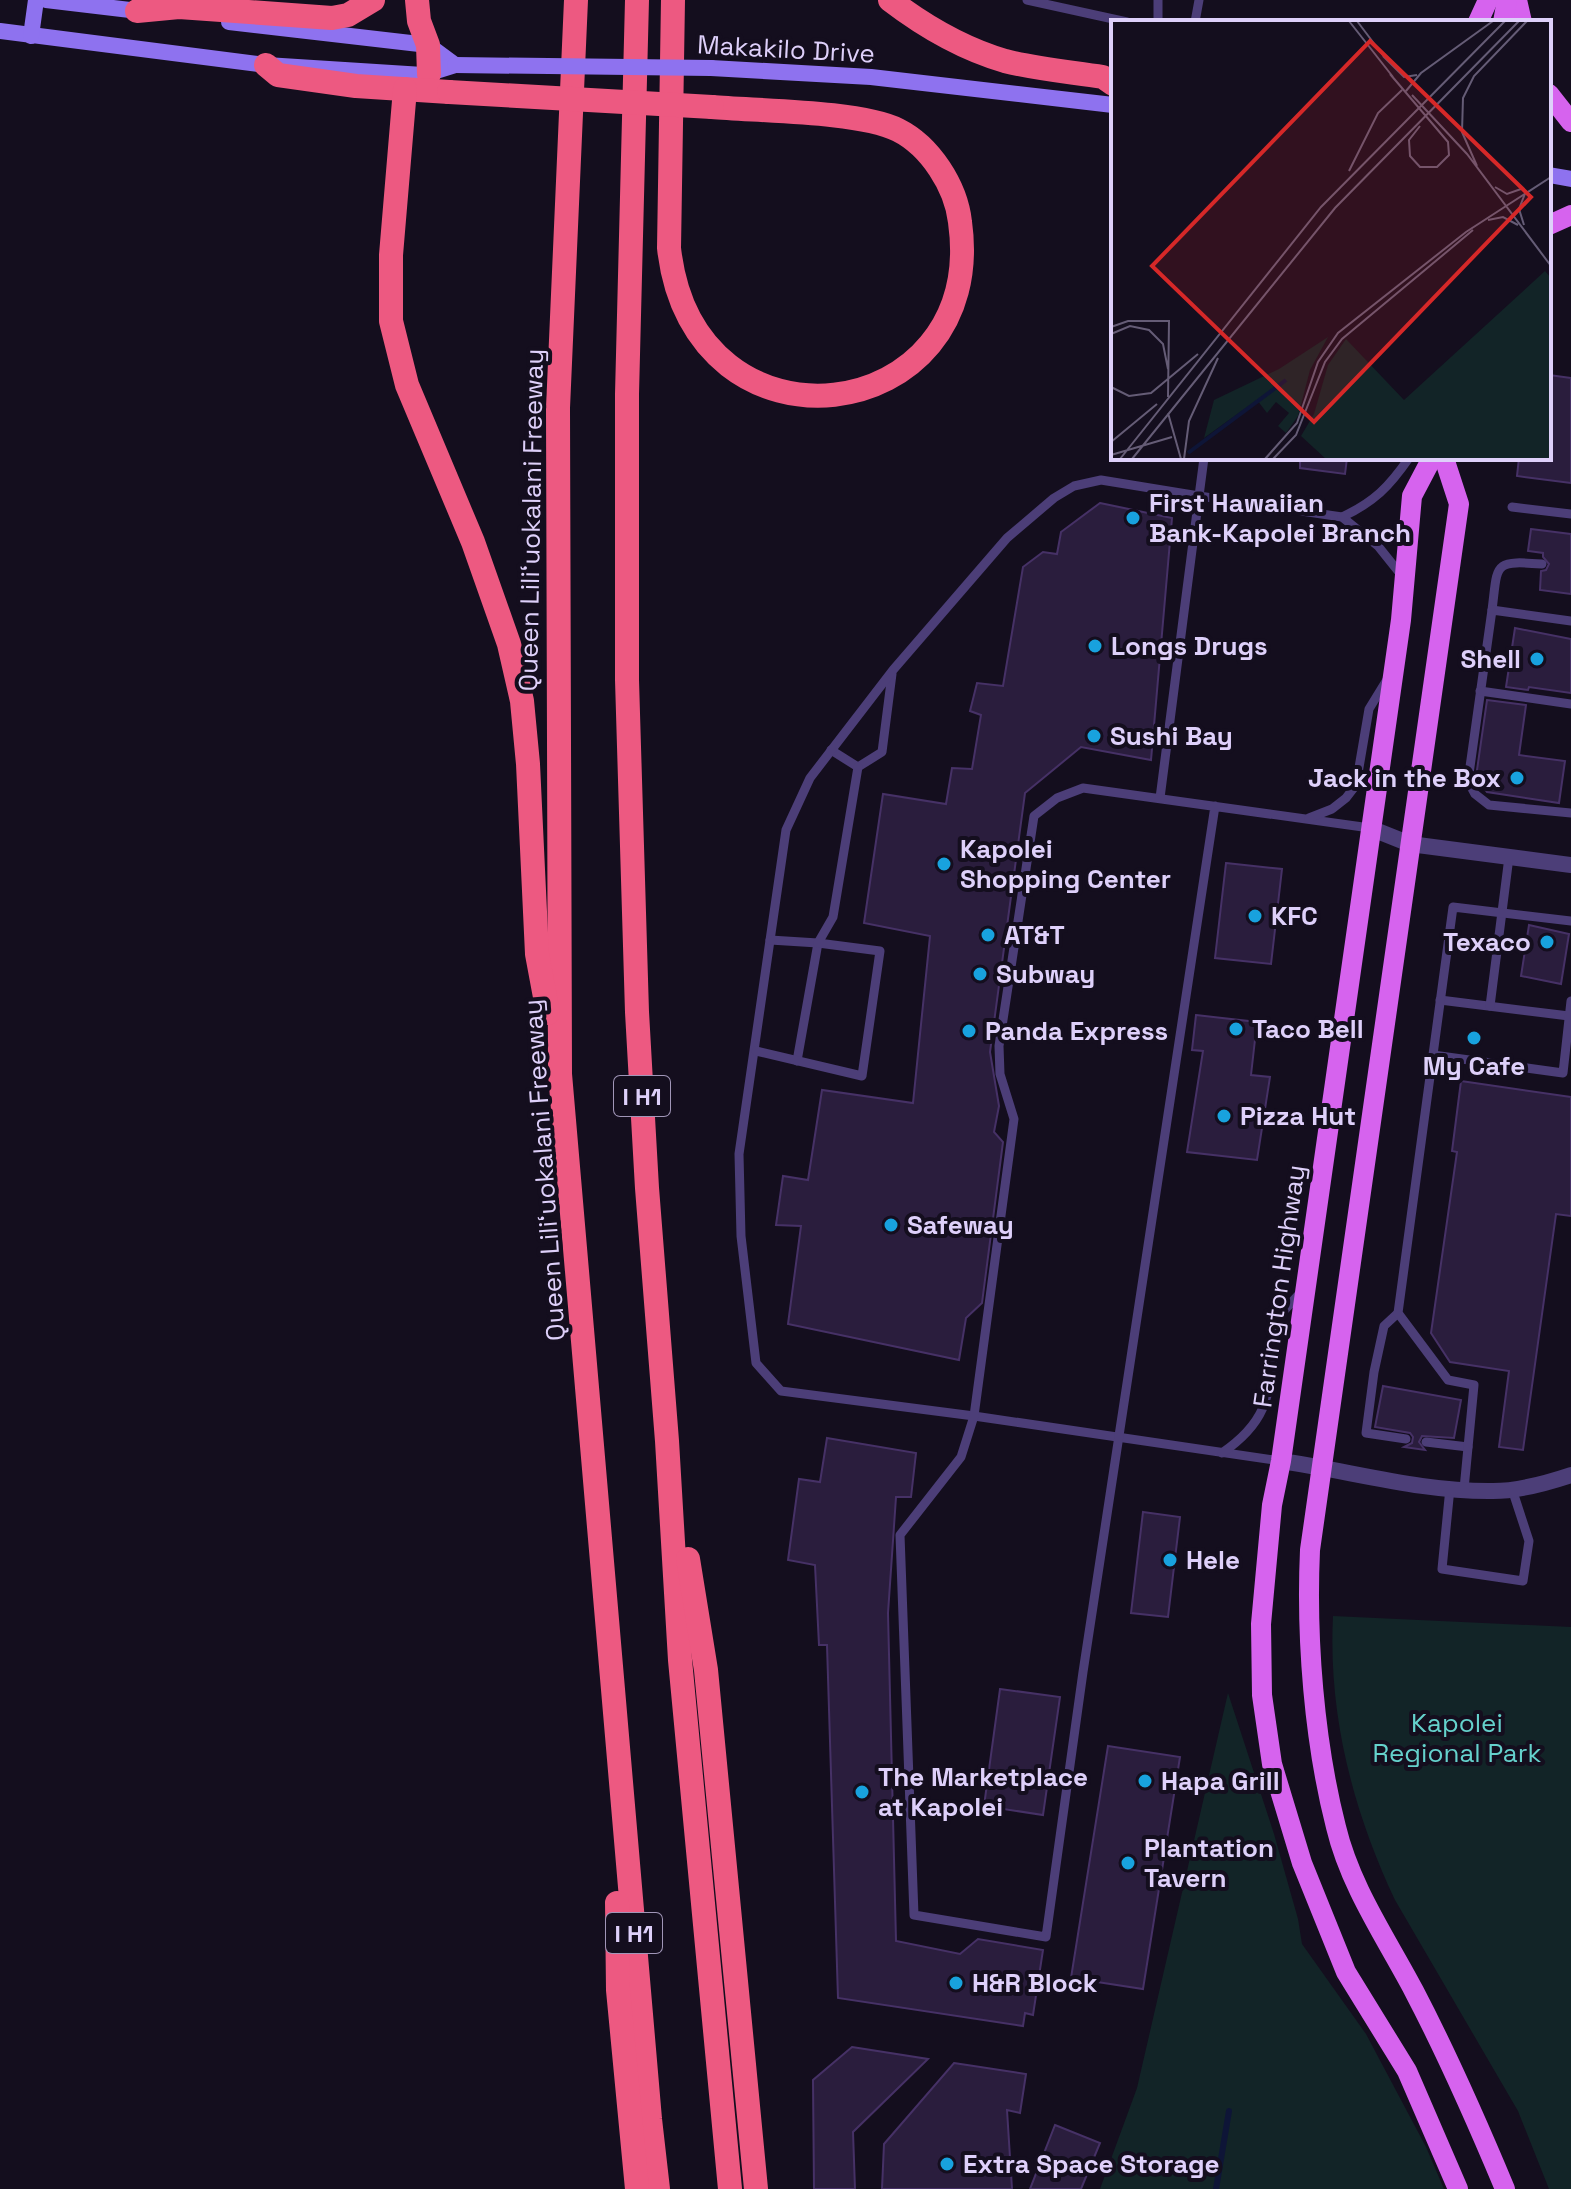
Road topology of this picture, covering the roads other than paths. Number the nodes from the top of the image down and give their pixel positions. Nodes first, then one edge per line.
1 (36, 0) edge
2 (46, 0) edge
3 (373, 0) edge
4 (417, 0) edge
5 (576, 0) edge
6 (637, 0) edge
7 (673, 0) edge
8 (890, 0) edge
9 (1027, 0) edge
10 (1199, 0) edge
11 (1488, 0) edge
12 (1507, 0) edge
13 (1517, 0) edge
14 (137, 11) junction
15 (1118, 20) edge
16 (1195, 20) edge
17 (1479, 20) edge
18 (1503, 20) edge
19 (1522, 20) edge
20 (0, 31) edge
21 (31, 36) junction
22 (428, 45) junction
23 (266, 65) junction
24 (455, 65) junction
25 (429, 74) junction
26 (1111, 83) edge
27 (405, 89) junction
28 (1551, 97) edge
29 (1111, 105) edge
30 (1571, 122) edge
31 (1551, 175) edge
32 (1571, 179) edge
33 (1571, 215) edge
34 (1551, 224) edge
35 (1204, 460) edge
36 (1407, 460) edge
37 (1431, 460) edge
38 (1445, 460) edge
39 (1199, 496) junction
40 (1512, 507) dead end
41 (1571, 514) edge
42 (1342, 517) junction
43 (1542, 564) dead end
44 (1405, 580) junction
45 (1492, 610) junction
46 (1571, 621) edge
47 (1394, 668) junction
48 (893, 670) junction
49 (1480, 691) junction
50 (1571, 704) edge
51 (831, 750) junction
52 (858, 767) junction
53 (1160, 798) junction
54 (1215, 806) junction
55 (1571, 813) edge
56 (1309, 818) junction
57 (1370, 828) junction
58 (1410, 844) junction
59 (1509, 857) junction
60 (1571, 865) edge
61 (1503, 913) junction
62 (1571, 921) edge
63 (770, 940) junction
64 (818, 943) junction
65 (1440, 1000) junction
66 (1571, 1001) edge
67 (1490, 1006) junction
68 (1569, 1016) edge
69 (756, 1051) junction
70 (1433, 1055) junction
71 (797, 1061) junction
72 (560, 1074) junction
73 (1306, 1286) junction
74 (1398, 1313) junction
75 (974, 1416) junction
76 (1120, 1439) junction
77 (1406, 1439) dead end
78 (667, 1441) junction
79 (1426, 1442) dead end
80 (1468, 1447) junction
81 (1222, 1453) junction
82 (1281, 1461) junction
83 (1323, 1467) junction
84 (1571, 1475) edge
85 (1457, 1488) junction
86 (1512, 1489) junction
87 (613, 1677) junction
88 (637, 2189) edge
89 (658, 2189) edge
90 (730, 2189) edge
91 (756, 2189) edge
92 (1458, 2189) edge
93 (1505, 2189) edge

1 - 21 main road
2 - 14 main road
3 - 14 highway
4 - 22 highway
5 - 72 highway, Queen Liliʻuokalani Freeway / I H1
6 - 78 highway, I H1
7 - 27 highway, bridge
8 - 26 highway
9 - 15 lane
10 - 16 lane
11 - 17 main road
12 - 18 main road
13 - 19 main road
14 - 22 main road
20 - 21 main road, Makakilo Drive
21 - 23 main road, Makakilo Drive
22 - 24 main road
22 - 25 highway
23 - 25 main road, Makakilo Drive
23 - 27 highway
24 - 25 main road, Makakilo Drive
24 - 29 main road, Makakilo Drive, bridge
27 - 72 highway
28 - 30 main road
31 - 32 main road
33 - 34 main road
35 - 39 lane
36 - 42 lane
37 - 44 main road, Farrington Highway
38 - 58 main road
39 - 42 lane
39 - 48 lane
39 - 53 lane
40 - 41 lane
42 - 44 lane
43 - 45 lane
44 - 47 main road, Farrington Highway
45 - 46 lane
45 - 49 lane
47 - 56 lane
47 - 57 main road, Farrington Highway
48 - 51 lane
48 - 52 lane
49 - 50 lane
49 - 55 lane
51 - 52 lane
51 - 63 lane
52 - 64 lane
53 - 54 lane
53 - 75 lane
54 - 56 lane
54 - 76 lane
56 - 57 lane
57 - 58 street
57 - 73 main road, Farrington Highway
58 - 59 street
58 - 83 main road
59 - 60 street
59 - 61 lane
61 - 62 lane
61 - 65 lane
61 - 67 lane
63 - 64 lane
63 - 69 lane
64 - 71 lane
64 - 71 lane
65 - 67 lane
65 - 70 lane
66 - 68 lane
67 - 68 lane
68 - 70 lane
69 - 71 lane
69 - 75 lane
70 - 74 lane
72 - 87 highway, Queen Liliʻuokalani Freeway / I H1
73 - 81 lane
73 - 82 main road, Farrington Highway
74 - 77 lane
74 - 80 lane
75 - 76 lane
75 - 76 lane
76 - 81 lane
78 - 90 highway, I H1
78 - 91 highway
79 - 80 lane
80 - 85 lane
81 - 82 lane
82 - 83 street
82 - 92 main road, Farrington Highway
83 - 85 street
83 - 93 main road
84 - 86 street
85 - 86 street
85 - 86 lane
87 - 88 highway
87 - 89 highway, Queen Liliʻuokalani Freeway / I H1

